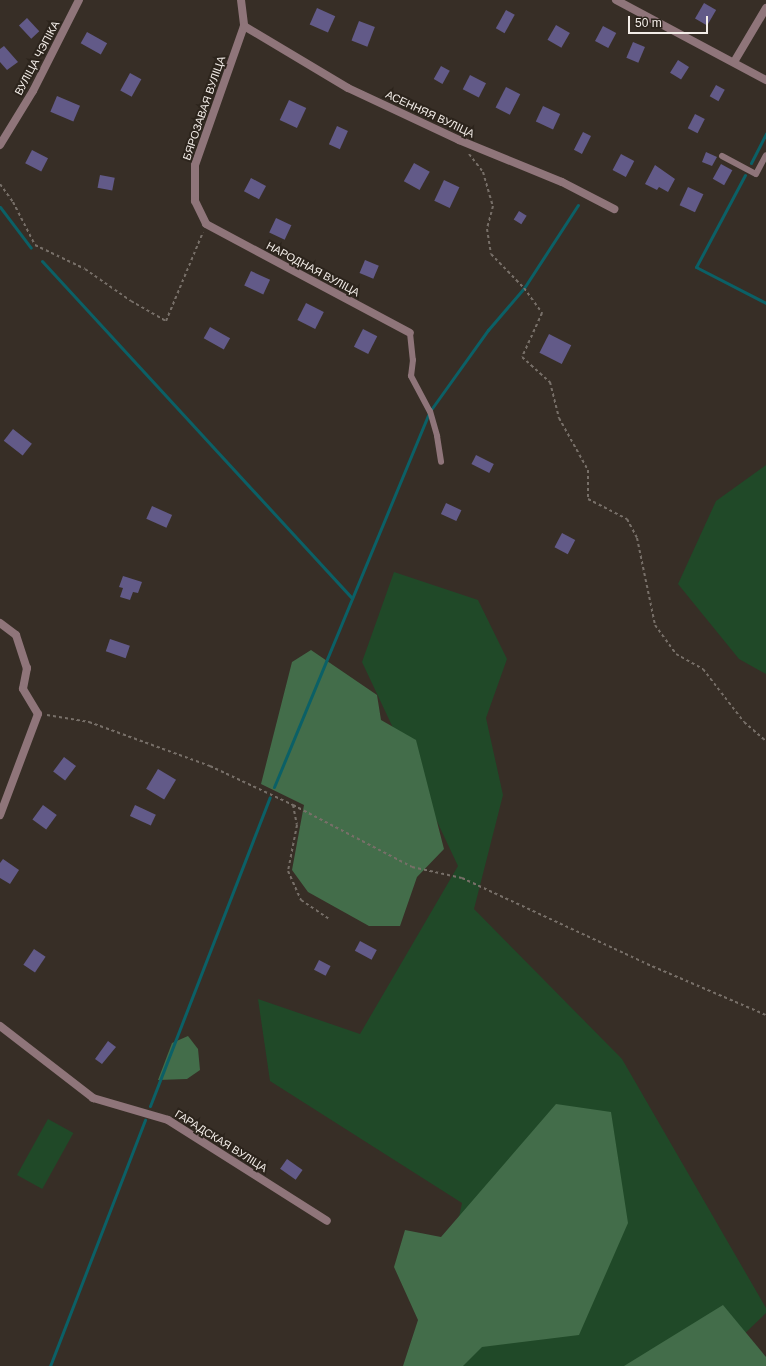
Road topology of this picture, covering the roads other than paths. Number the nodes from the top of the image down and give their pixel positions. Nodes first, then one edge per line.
1 (80, 0) edge
2 (241, 0) edge
3 (616, 0) edge
4 (766, 8) edge
5 (244, 26) junction
6 (734, 62) junction
7 (766, 80) edge
8 (0, 145) edge
9 (766, 155) edge
10 (722, 156) dead end
11 (614, 209) dead end
12 (206, 224) joint
13 (410, 333) joint
14 (441, 462) dead end
15 (0, 623) edge
16 (0, 815) edge
17 (0, 1026) edge
18 (327, 1221) dead end

1 - 8 street, ВУЛІЦА ЧЭПІКА
2 - 5 street, БЯРОЗАВАЯ ВУЛІЦА
3 - 6 street
4 - 6 street
5 - 11 street, АСЕННЯЯ ВУЛІЦА
5 - 12 street, БЯРОЗАВАЯ ВУЛІЦА
6 - 7 street
9 - 10 lane
12 - 13 street, НАРОДНАЯ ВУЛІЦА
13 - 14 lane
15 - 16 street
17 - 18 street, ГАРАДСКАЯ ВУЛІЦА

